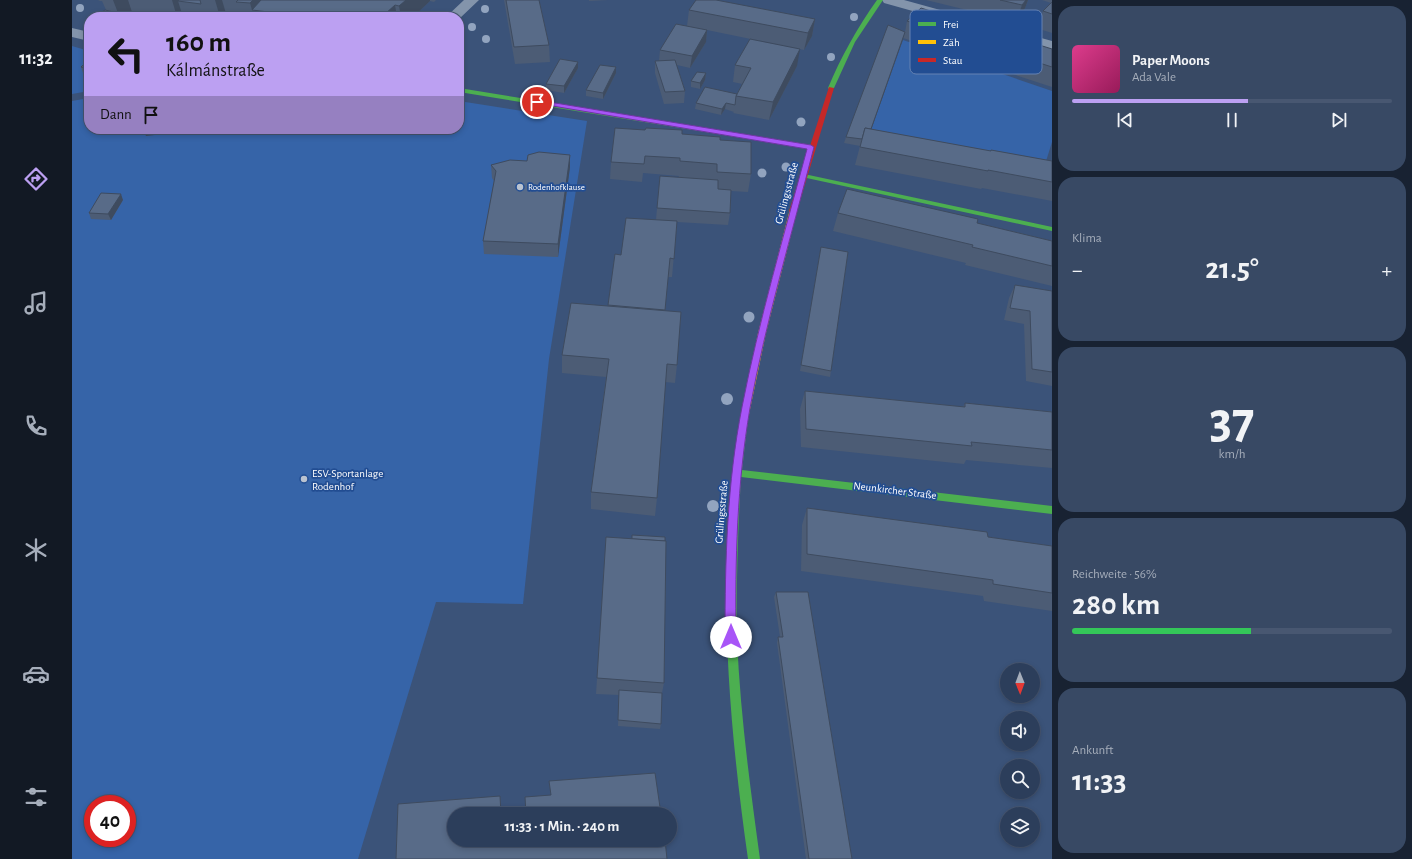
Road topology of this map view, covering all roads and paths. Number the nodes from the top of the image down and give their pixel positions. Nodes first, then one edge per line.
1 (472, 0) edge
2 (880, 0) edge
3 (889, 0) edge
4 (924, 10) edge
5 (459, 12) edge
6 (72, 32) edge
7 (84, 36) edge
8 (1042, 43) edge
9 (1052, 46) edge
10 (464, 91) edge
11 (811, 147) junction
12 (804, 176) junction
13 (1052, 229) edge
14 (737, 473) junction
15 (1052, 510) edge
16 (754, 859) edge

1 - 5 street
2 - 11 street, Grülingsstraße
3 - 4 street
6 - 7 street
8 - 9 street
10 - 11 street
11 - 12 street, Grülingsstraße
12 - 13 street
12 - 14 street, Grülingsstraße
14 - 15 street, Neunkircher Straße
14 - 16 street, Grülingsstraße

